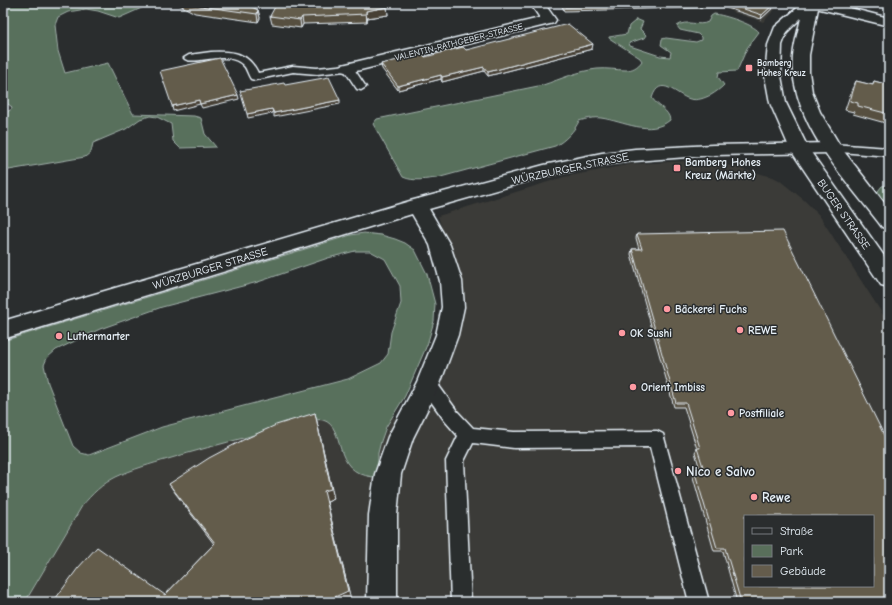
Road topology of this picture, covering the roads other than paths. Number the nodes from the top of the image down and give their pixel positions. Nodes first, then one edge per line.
1 (537, 3) edge
2 (812, 3) edge
3 (889, 22) edge
4 (189, 58) dead end
5 (348, 68) junction
6 (361, 87) dead end
7 (832, 148) junction
8 (799, 149) junction
9 (889, 152) edge
10 (417, 206) junction
11 (889, 222) edge
12 (889, 279) edge
13 (3, 330) edge
14 (428, 384) junction
15 (468, 434) junction
16 (382, 602) edge
17 (461, 602) edge
18 (699, 602) edge

1 - 5 street, VALENTIN-RATHGEBER-STRASSE
2 - 3 street
2 - 7 street
2 - 8 street
4 - 5 lane
5 - 6 lane
7 - 8 street, WÜRZBURGER STRASSE
7 - 9 lane
7 - 11 street
8 - 10 street, WÜRZBURGER STRASSE
8 - 12 street, BUGER STRASSE
10 - 13 street, WÜRZBURGER STRASSE
10 - 14 street
14 - 15 lane
14 - 16 street
15 - 17 lane
15 - 18 lane

